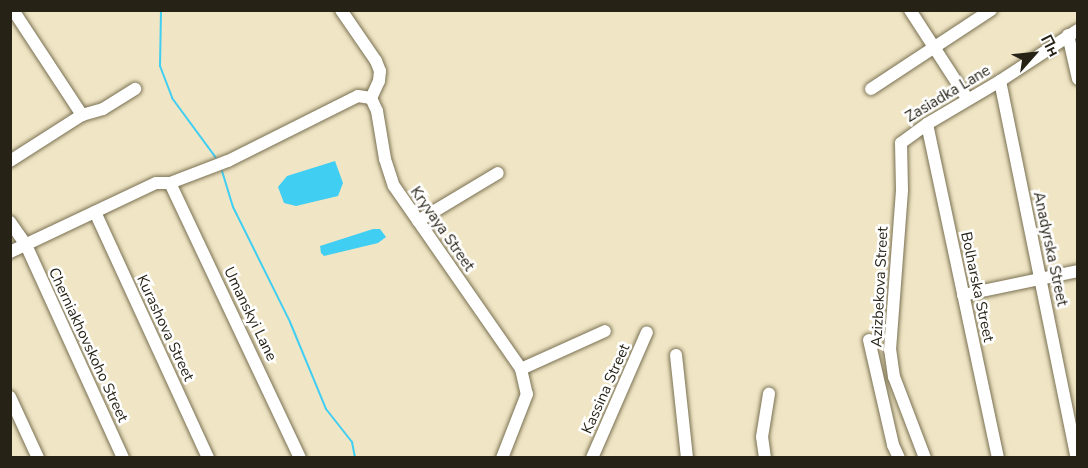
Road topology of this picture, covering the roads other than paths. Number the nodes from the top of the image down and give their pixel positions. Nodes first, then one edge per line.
1 (341, 10) edge
2 (910, 10) edge
3 (991, 10) edge
4 (17, 15) edge
5 (1073, 33) edge
6 (934, 47) junction
7 (1077, 79) edge
8 (1000, 81) junction
9 (135, 89) dead end
10 (871, 89) dead end
11 (372, 98) junction
12 (967, 98) junction
13 (82, 115) junction
14 (927, 124) junction
15 (900, 149) joint
16 (10, 161) edge
17 (498, 173) dead end
18 (170, 183) junction
19 (95, 212) junction
20 (418, 221) junction
21 (10, 222) edge
22 (26, 244) junction
23 (10, 252) edge
24 (1077, 271) edge
25 (1040, 279) junction
26 (963, 295) junction
27 (605, 332) dead end
28 (647, 332) dead end
29 (869, 340) dead end
30 (676, 355) dead end
31 (521, 369) junction
32 (769, 394) dead end
33 (10, 397) edge
34 (687, 457) edge
35 (38, 458) edge
36 (123, 458) edge
37 (208, 458) edge
38 (300, 458) edge
39 (502, 458) edge
40 (592, 458) edge
41 (765, 458) edge
42 (899, 458) edge
43 (925, 458) edge
44 (998, 458) edge
45 (1077, 458) edge

1 - 11 street
2 - 6 street
3 - 6 street
4 - 13 street
5 - 7 street
5 - 8 street, Zasiadka Lane
6 - 10 street
6 - 12 street
8 - 12 street, Zasiadka Lane
8 - 25 street, Anadyrska Street
9 - 13 street
11 - 18 street
11 - 20 street, Kryvaya Street
12 - 14 street, Zasiadka Lane
13 - 16 street
14 - 15 street, Zasiadka Lane
14 - 26 street, Bolharska Street
15 - 43 street, Azizbekova Street
17 - 20 street
18 - 19 street
18 - 38 street, Umanskyi Lane
19 - 22 street
19 - 37 street, Kurashova Street
20 - 31 street, Kryvaya Street
21 - 22 street, Cherniakhovskoho Street
22 - 23 street
22 - 36 street, Cherniakhovskoho Street
24 - 25 street
25 - 26 street
25 - 45 street, Anadyrska Street
26 - 44 street, Bolharska Street
27 - 31 street, Kassina Street
28 - 40 street, Kassina Street
29 - 42 street
30 - 34 street
31 - 39 street, Kryvaya Street
32 - 41 street
33 - 35 street

